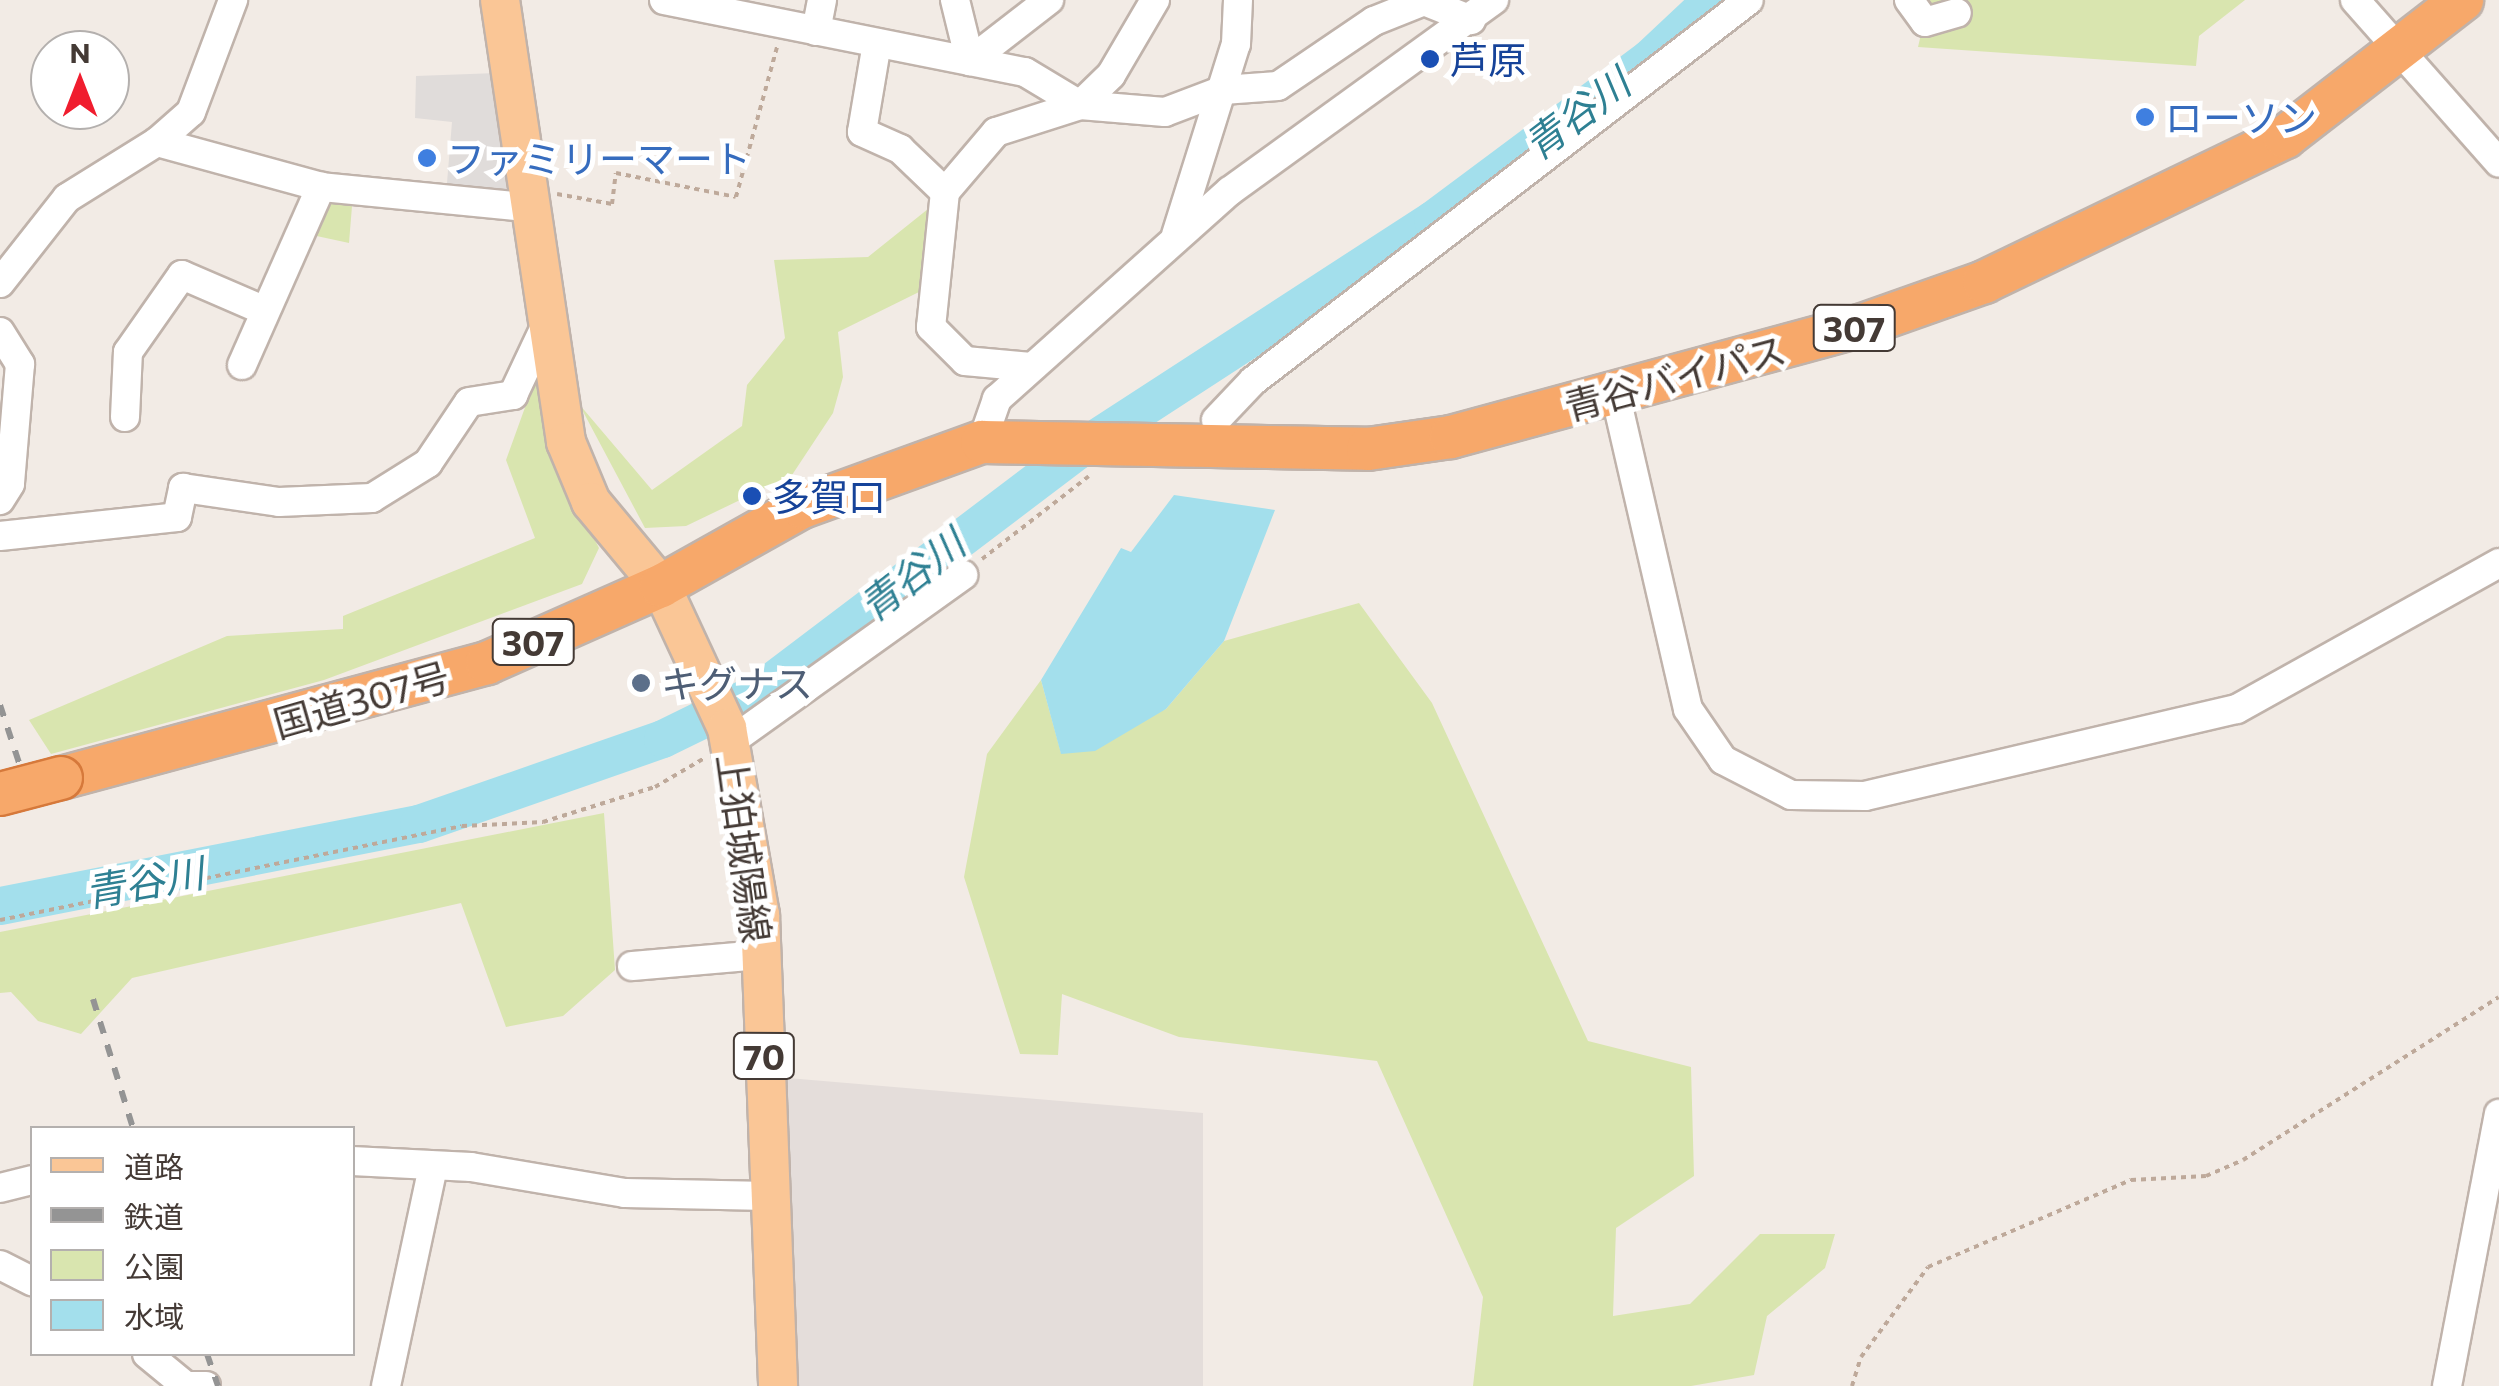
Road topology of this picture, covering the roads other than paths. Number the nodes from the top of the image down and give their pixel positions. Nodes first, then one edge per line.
1 (233, 0) edge
2 (500, 0) edge
3 (664, 0) edge
4 (822, 0) edge
5 (955, 0) edge
6 (1049, 0) edge
7 (1155, 0) edge
8 (1238, 0) edge
9 (1494, 0) edge
10 (1749, 0) edge
11 (1909, 0) edge
12 (2355, 0) edge
13 (2462, 0) edge
14 (1957, 14) dead end
15 (1471, 20) junction
16 (816, 31) junction
17 (877, 43) junction
18 (2401, 50) junction
19 (970, 61) junction
20 (1223, 90) junction
21 (1080, 105) junction
22 (157, 142) junction
23 (2499, 163) edge
24 (322, 187) junction
25 (945, 192) junction
26 (524, 197) junction
27 (1174, 240) junction
28 (0, 283) edge
29 (264, 310) junction
30 (544, 330) junction
31 (0, 332) edge
32 (242, 365) dead end
33 (1032, 368) junction
34 (1615, 393) junction
35 (125, 417) dead end
36 (1216, 420) dead end
37 (1002, 441) junction
38 (0, 500) edge
39 (0, 536) edge
40 (2499, 563) edge
41 (963, 575) road end
42 (661, 586) junction
43 (729, 736) junction
44 (0, 794) edge
45 (761, 955) junction
46 (632, 966) dead end
47 (2499, 1114) edge
48 (355, 1161) edge
49 (433, 1166) junction
50 (30, 1180) edge
51 (0, 1188) edge
52 (768, 1196) junction
53 (0, 1266) edge
54 (30, 1280) edge
55 (149, 1356) edge
56 (206, 1386) edge
57 (386, 1386) edge
58 (778, 1386) edge
59 (2448, 1386) edge

1 - 22 street
2 - 26 main road, 上狛城陽線 / 70
3 - 16 street
4 - 16 street
5 - 19 street
6 - 19 street
7 - 21 street
8 - 20 street
9 - 15 street
10 - 36 street
11 - 14 street
12 - 18 street
13 - 18 highway, 青谷バイパス / 307
15 - 20 street
15 - 27 street
16 - 17 street
17 - 19 street
17 - 25 street
18 - 23 street
18 - 34 highway, 青谷バイパス / 307
19 - 21 street
20 - 21 street
20 - 27 street
21 - 25 street
22 - 24 street
22 - 28 street
24 - 26 street
24 - 29 street
25 - 33 street
26 - 30 main road, 上狛城陽線 / 70
27 - 33 street
29 - 32 street
29 - 35 street
30 - 39 street
30 - 42 main road, 上狛城陽線 / 70
31 - 38 street
33 - 37 street
34 - 37 highway, 青谷バイパス / 307
34 - 40 street
37 - 42 highway, 国道307号 / 307
41 - 43 street
42 - 43 main road, 上狛城陽線 / 70
42 - 44 highway, 国道307号 / 307, bridge
43 - 45 main road, 上狛城陽線 / 70
45 - 46 street
45 - 52 main road, 上狛城陽線 / 70
47 - 59 street
48 - 49 street
49 - 52 street
49 - 57 street
50 - 51 street
52 - 58 main road, 上狛城陽線 / 70
53 - 54 street
55 - 56 street

